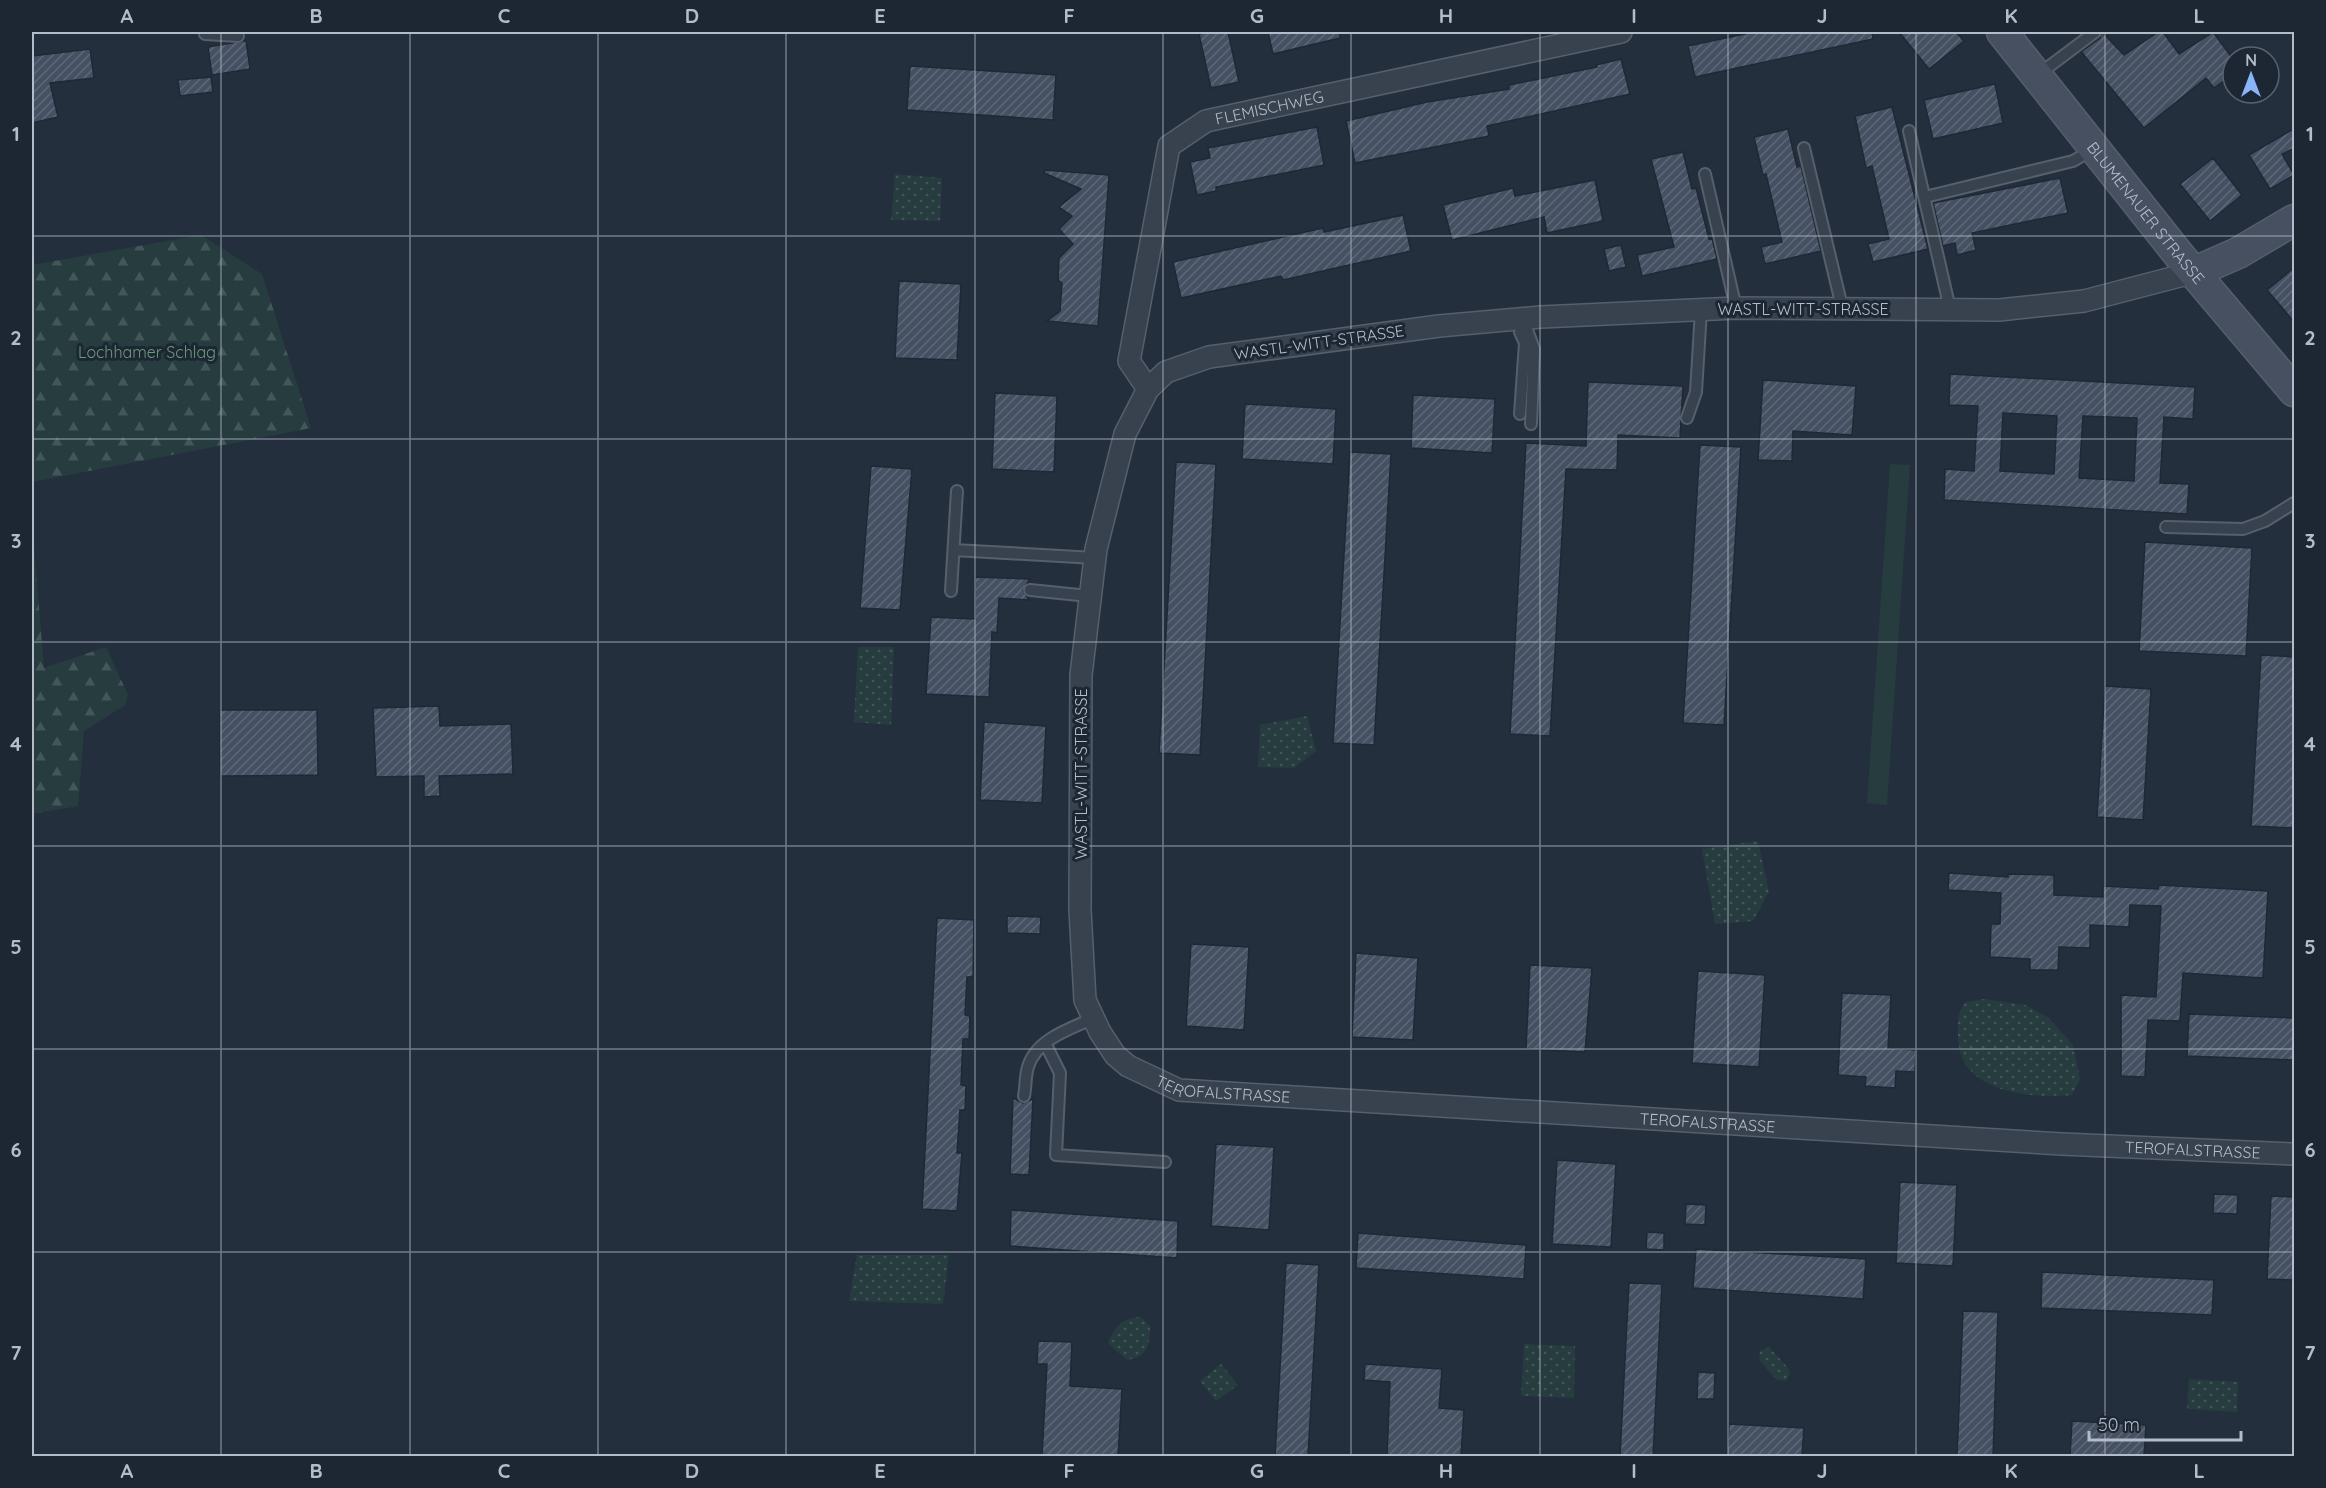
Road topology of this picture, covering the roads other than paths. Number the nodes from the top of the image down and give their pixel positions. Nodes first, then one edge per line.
1 (205, 32) edge
2 (1621, 32) edge
3 (2002, 32) edge
4 (2095, 32) edge
5 (238, 36) dead end
6 (2037, 76) junction
7 (1910, 131) dead end
8 (1804, 148) dead end
9 (2094, 149) junction
10 (1705, 174) dead end
11 (1925, 197) junction
12 (2295, 220) edge
13 (2195, 272) junction
14 (1842, 307) junction
15 (1736, 308) junction
16 (1950, 309) junction
17 (1701, 310) junction
18 (1519, 319) junction
19 (1149, 389) junction
20 (2295, 391) edge
21 (1520, 414) dead end
22 (1687, 418) dead end
23 (1531, 424) dead end
24 (957, 491) dead end
25 (2295, 503) edge
26 (2166, 527) dead end
27 (954, 550) junction
28 (1095, 558) junction
29 (951, 591) dead end
30 (1030, 591) dead end
31 (1089, 596) junction
32 (1094, 1018) junction
33 (1045, 1043) junction
34 (1128, 1066) joint
35 (1024, 1096) dead end
36 (2295, 1154) edge
37 (1165, 1162) dead end

1 - 5 lane
2 - 19 street, FLEMISCHWEG
3 - 6 street, BLUMENAUER STRASSE
4 - 6 lane
6 - 9 street, BLUMENAUER STRASSE
7 - 11 lane
8 - 14 lane
9 - 11 lane
9 - 13 street, BLUMENAUER STRASSE
10 - 15 lane
11 - 16 lane
12 - 13 street
13 - 16 street, WASTL-WITT-STRASSE
13 - 20 street, BLUMENAUER STRASSE
14 - 15 street, WASTL-WITT-STRASSE
14 - 16 street, WASTL-WITT-STRASSE
15 - 17 street, WASTL-WITT-STRASSE
17 - 18 street, WASTL-WITT-STRASSE
17 - 22 lane
18 - 19 street, WASTL-WITT-STRASSE
18 - 21 lane
18 - 23 lane
19 - 28 street, WASTL-WITT-STRASSE
24 - 27 lane
25 - 26 lane
27 - 28 lane
27 - 29 lane
28 - 31 street, WASTL-WITT-STRASSE
30 - 31 lane
31 - 32 street, WASTL-WITT-STRASSE
32 - 33 lane
32 - 34 street, WASTL-WITT-STRASSE
33 - 35 lane
33 - 37 lane
34 - 36 street, TEROFALSTRASSE

